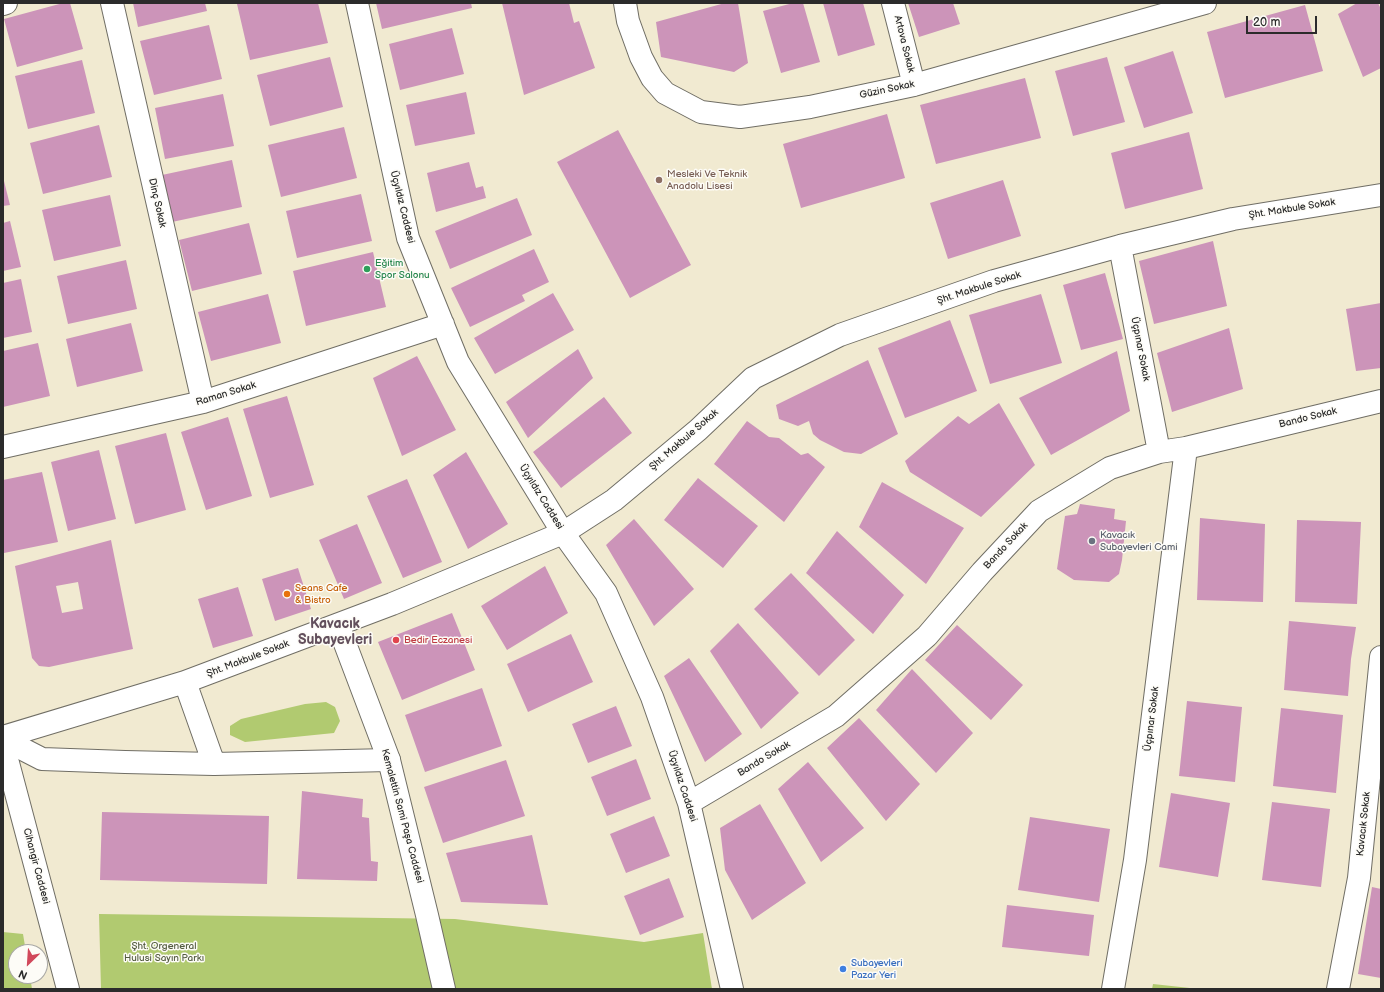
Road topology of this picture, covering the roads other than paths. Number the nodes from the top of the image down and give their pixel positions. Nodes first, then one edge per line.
1 (6, 3) edge
2 (112, 3) edge
3 (357, 3) edge
4 (625, 3) edge
5 (893, 3) edge
6 (1205, 3) edge
7 (3, 4) edge
8 (1157, 9) edge
9 (914, 85) junction
10 (1381, 195) edge
11 (1120, 246) junction
12 (443, 324) junction
13 (1381, 401) edge
14 (203, 402) junction
15 (3, 447) edge
16 (1186, 448) junction
17 (1159, 452) junction
18 (563, 532) junction
19 (338, 625) junction
20 (1381, 657) edge
21 (185, 682) junction
22 (3, 738) edge
23 (3, 744) edge
24 (389, 760) junction
25 (214, 764) junction
26 (689, 803) junction
27 (68, 989) edge
28 (444, 989) edge
29 (732, 989) edge
30 (1113, 989) edge
31 (1338, 989) edge

1 - 7 street
2 - 14 street, Dinç Sokak
3 - 12 street, Üçyıldız Caddesi
4 - 9 street, Güzin Sokak
5 - 9 street, Artova Sokak
6 - 8 street, Güzin Sokak
8 - 9 street, Güzin Sokak
10 - 11 street, Şht. Makbule Sokak
11 - 17 street, Üçpınar Sokak
11 - 18 street, Şht. Makbule Sokak
12 - 14 street, Raman Sokak
12 - 18 street, Üçyıldız Caddesi
13 - 16 street, Bando Sokak
14 - 15 street, Raman Sokak
16 - 17 street, Bando Sokak
16 - 30 street, Üçpınar Sokak
17 - 26 street, Bando Sokak
18 - 19 street, Şht. Makbule Sokak
18 - 26 street, Üçyıldız Caddesi
19 - 21 street, Şht. Makbule Sokak
19 - 24 street, Kemalettin Sami Paşa Caddesi
20 - 31 street, Kavacık Sokak
21 - 22 street, Şht. Makbule Sokak
21 - 25 street
22 - 25 street
23 - 27 street, Cihangir Caddesi
24 - 25 street
24 - 28 street, Kemalettin Sami Paşa Caddesi
26 - 29 street, Üçyıldız Caddesi

